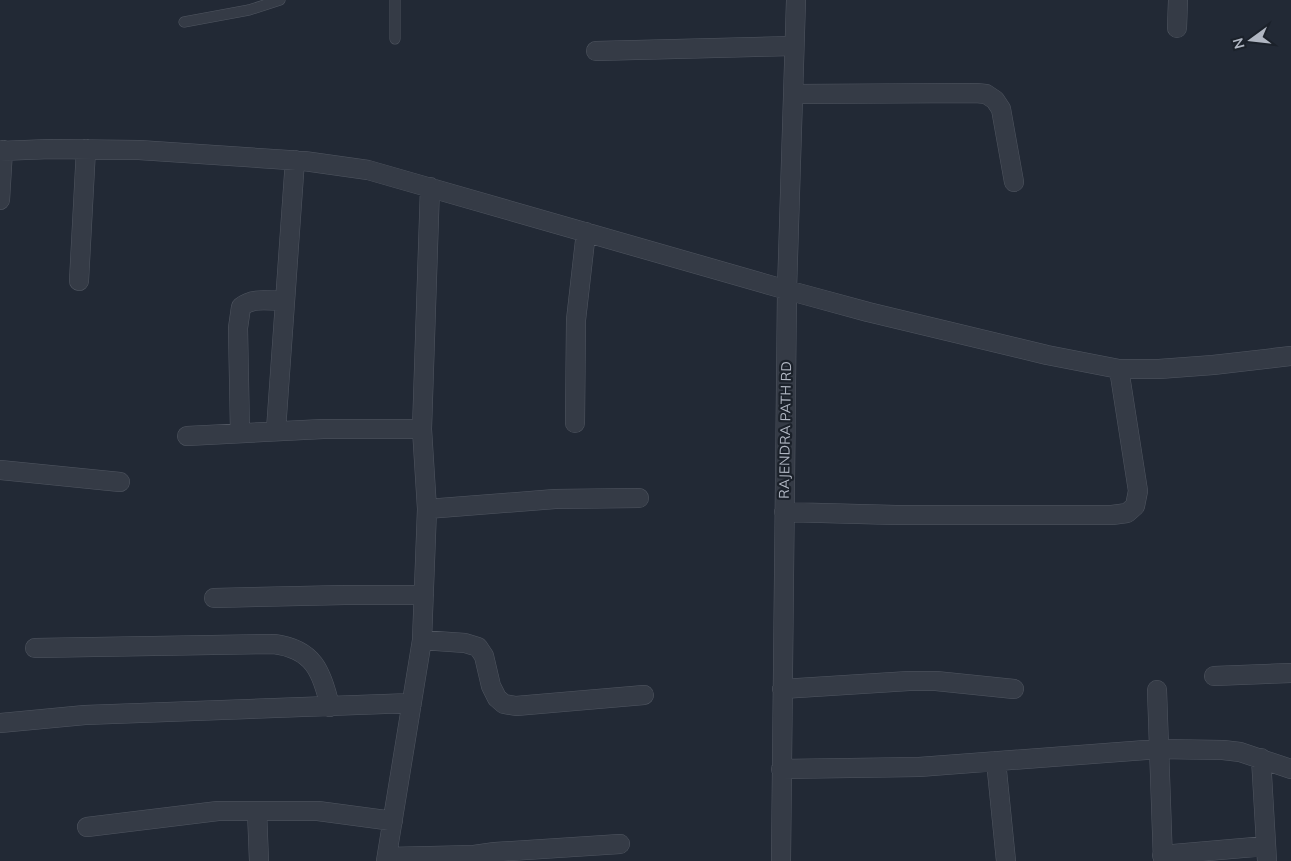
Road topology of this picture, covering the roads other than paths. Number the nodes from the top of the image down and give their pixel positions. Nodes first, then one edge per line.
1 (280, 0) edge
2 (395, 0) edge
3 (796, 0) edge
4 (1178, 0) edge
5 (184, 22) dead end
6 (1177, 28) dead end
7 (395, 39) dead end
8 (794, 46) junction
9 (596, 51) dead end
10 (793, 94) junction
11 (86, 149) junction
12 (1, 150) edge
13 (295, 160) junction
14 (1014, 182) dead end
15 (430, 187) junction
16 (0, 200) edge
17 (586, 232) junction
18 (79, 281) dead end
19 (787, 290) junction
20 (284, 301) junction
21 (1291, 356) edge
22 (1119, 369) junction
23 (576, 424) dead end
24 (422, 429) junction
25 (276, 430) junction
26 (240, 432) junction
27 (186, 436) dead end
28 (0, 470) edge
29 (120, 482) dead end
30 (639, 498) dead end
31 (427, 509) junction
32 (784, 512) junction
33 (424, 595) junction
34 (214, 598) dead end
35 (422, 640) junction
36 (35, 648) dead end
37 (1291, 673) edge
38 (1214, 676) dead end
39 (782, 689) junction
40 (1014, 690) dead end
41 (1157, 690) dead end
42 (644, 695) dead end
43 (412, 703) junction
44 (330, 707) junction
45 (0, 723) edge
46 (1159, 749) junction
47 (1261, 758) junction
48 (996, 761) junction
49 (782, 769) junction
50 (1291, 769) edge
51 (257, 811) junction
52 (392, 821) junction
53 (87, 827) dead end
54 (620, 844) dead end
55 (1267, 854) edge
56 (1163, 858) edge
57 (387, 859) edge
58 (259, 861) edge
59 (781, 861) edge
60 (1006, 861) edge

1 - 5 lane
2 - 7 lane
3 - 8 street, RAJENDRA PATH RD
4 - 6 street
8 - 9 street
8 - 10 street, RAJENDRA PATH RD
10 - 14 street
10 - 19 street, RAJENDRA PATH RD
11 - 12 street
11 - 13 street
11 - 18 street
12 - 16 street
13 - 15 street
13 - 20 street
15 - 17 street
15 - 24 street
17 - 19 street
17 - 23 street
19 - 22 street
19 - 32 street, RAJENDRA PATH RD
20 - 25 street
20 - 26 street
21 - 22 street
22 - 32 street
24 - 25 street
24 - 31 street
25 - 26 street
26 - 27 street
28 - 29 street
30 - 31 street
31 - 33 street
32 - 39 street, RAJENDRA PATH RD
33 - 34 street
33 - 35 street
35 - 42 street
35 - 43 street
36 - 44 street
37 - 38 street
39 - 40 street
39 - 49 street, RAJENDRA PATH RD
41 - 46 street
43 - 44 street
43 - 52 street
44 - 45 street
46 - 47 street
46 - 48 street
46 - 56 street
47 - 50 street
47 - 55 street
48 - 49 street
48 - 60 street
49 - 59 street, RAJENDRA PATH RD
51 - 52 street
51 - 53 street
51 - 58 street
52 - 57 street
54 - 57 street
55 - 56 street

